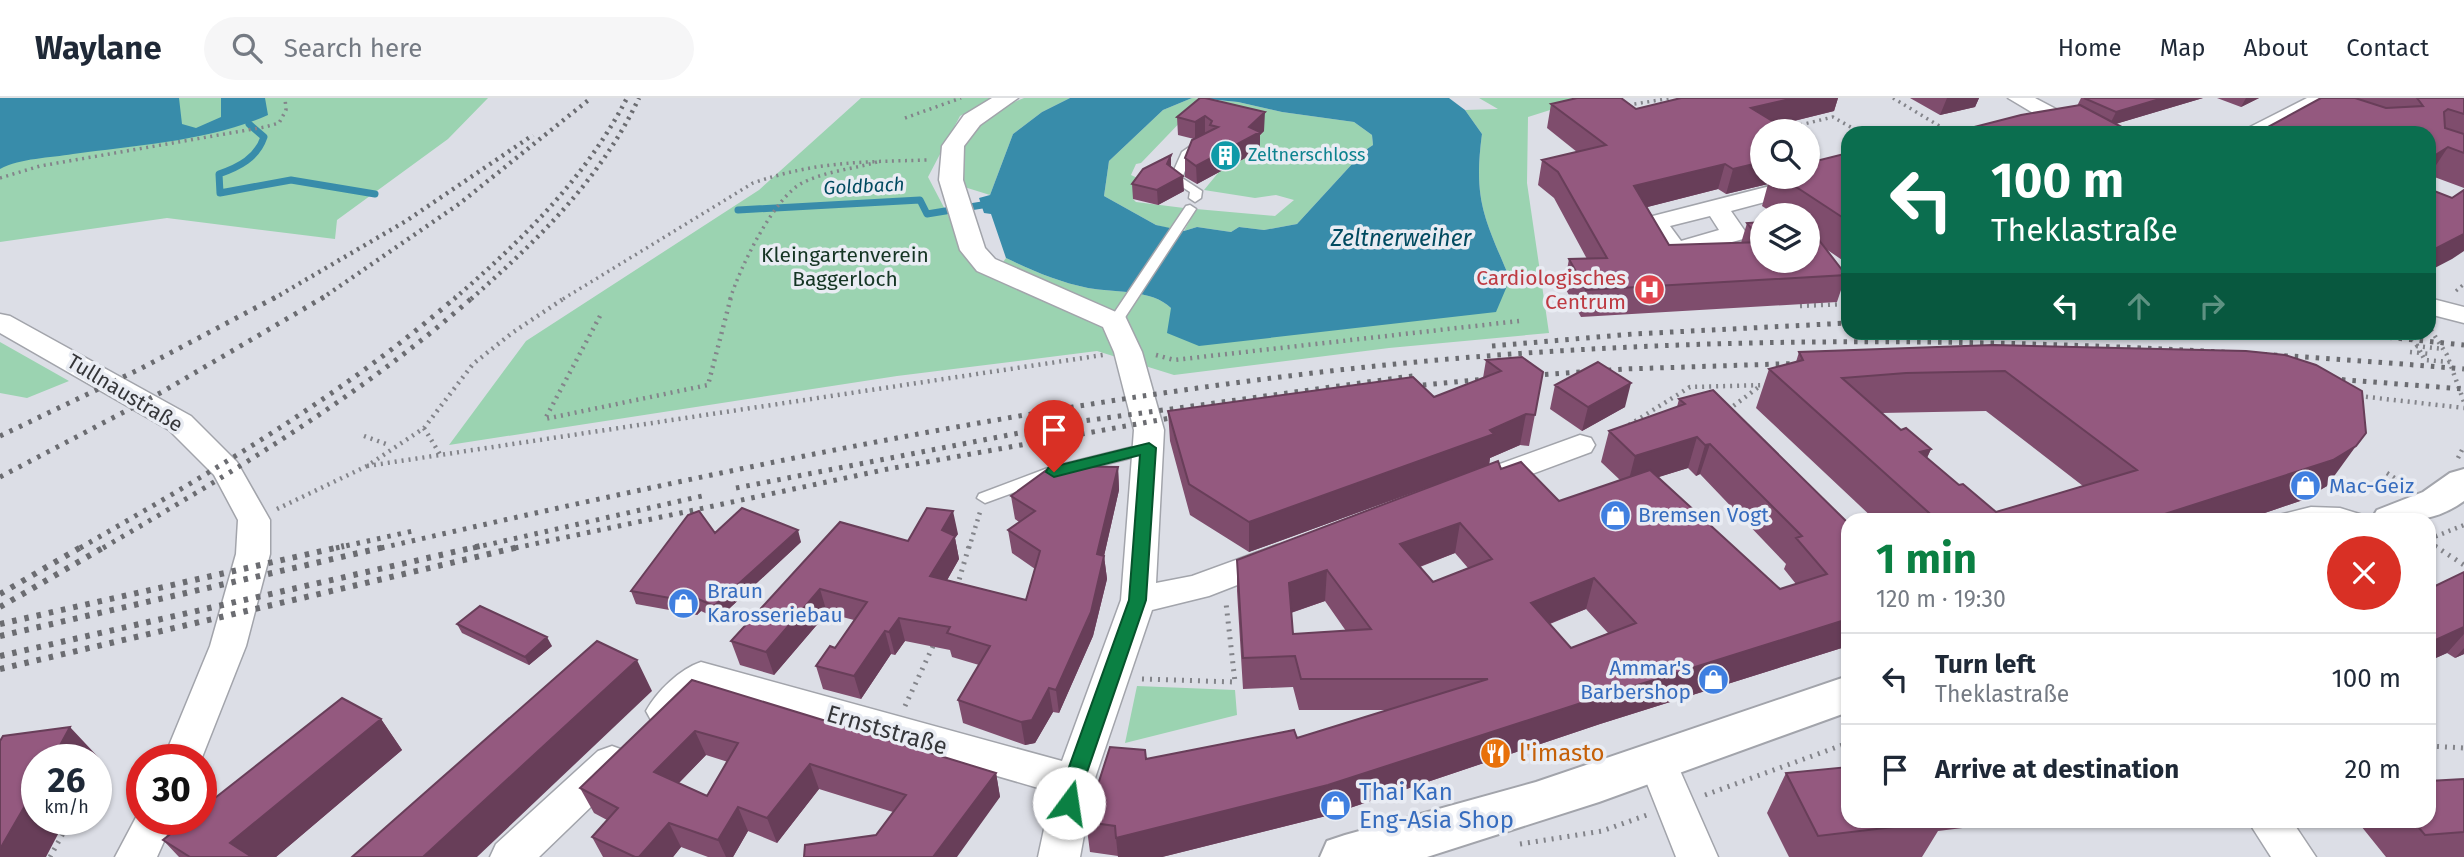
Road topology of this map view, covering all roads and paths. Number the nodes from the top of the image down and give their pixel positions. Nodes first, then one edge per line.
1 (285, 98) edge
2 (961, 98) edge
3 (1007, 98) edge
4 (1672, 98) edge
5 (1893, 98) edge
6 (2019, 98) edge
7 (2323, 105) edge
8 (1626, 106) edge
9 (905, 118) dead end
10 (2057, 119) junction
11 (1820, 120) edge
12 (1849, 126) edge
13 (1939, 126) edge
14 (2031, 126) edge
15 (2070, 126) edge
16 (2273, 126) edge
17 (1204, 140) edge
18 (951, 158) junction
19 (884, 160) junction
20 (1841, 175) edge
21 (0, 178) edge
22 (1716, 207) dead end
23 (1841, 303) edge
24 (1800, 306) dead end
25 (2436, 308) edge
26 (2464, 315) edge
27 (600, 316) dead end
28 (1519, 321) dead end
29 (1115, 322) junction
30 (0, 323) edge
31 (2436, 336) edge
32 (2413, 340) edge
33 (2416, 346) junction
34 (2444, 349) junction
35 (1128, 352) junction
36 (2410, 352) dead end
37 (2421, 353) junction
38 (2431, 354) dead end
39 (2450, 362) junction
40 (1776, 384) edge
41 (1762, 385) junction
42 (2356, 396) edge
43 (2464, 402) edge
44 (2464, 408) edge
45 (1724, 412) edge
46 (1636, 428) edge
47 (424, 429) junction
48 (364, 436) dead end
49 (1613, 436) junction
50 (389, 445) dead end
51 (1580, 445) joint
52 (1149, 448) junction
53 (441, 456) junction
54 (367, 466) junction
55 (2464, 482) edge
56 (1452, 492) edge
57 (985, 498) joint
58 (2307, 513) edge
59 (2336, 513) edge
60 (2408, 513) edge
61 (254, 520) junction
62 (2464, 525) edge
63 (2436, 538) edge
64 (1312, 544) edge
65 (2436, 546) edge
66 (2464, 565) edge
67 (1223, 577) junction
68 (955, 595) edge
69 (1138, 600) junction
70 (940, 631) edge
71 (1110, 678) junction
72 (1841, 696) edge
73 (887, 731) junction
74 (188, 744) edge
75 (1841, 746) edge
76 (2436, 746) edge
77 (2464, 748) edge
78 (1657, 761) junction
79 (1074, 781) junction
80 (1676, 805) junction
81 (2273, 828) edge
82 (62, 835) edge
83 (146, 835) edge
84 (1514, 844) dead end
85 (50, 857) edge
86 (136, 857) edge
87 (511, 857) edge
88 (1059, 857) edge
89 (1345, 857) edge
90 (1697, 857) edge
91 (2295, 857) edge

1 - 21 path
2 - 9 path
3 - 18 street
4 - 8 path
5 - 13 path
6 - 10 street
7 - 16 street
10 - 14 street
10 - 15 street
11 - 12 path
17 - 29 lane
18 - 19 path
18 - 29 street
19 - 27 path
19 - 47 path
20 - 22 street
23 - 24 path
25 - 26 street
28 - 35 path
29 - 35 street
30 - 61 street, Tullnaustraße
31 - 34 path
32 - 33 path
33 - 34 path
33 - 37 path
34 - 39 path
35 - 52 street
35 - 53 path
36 - 37 path
37 - 38 path
37 - 39 path
39 - 43 path
40 - 41 path
41 - 45 path
41 - 49 path
42 - 44 path
46 - 49 path
47 - 53 path
47 - 54 path
48 - 50 path
49 - 51 path
51 - 56 street
52 - 57 lane
52 - 69 street
53 - 54 path
54 - 61 path
55 - 60 street
57 - 68 path
58 - 59 lane
61 - 74 street, Tullnaustraße
62 - 63 path
64 - 67 street
65 - 66 path
67 - 69 street
67 - 71 path
69 - 71 street
70 - 73 path
71 - 79 street
72 - 78 street
73 - 79 street, Ernststraße
73 - 87 street, Ernststraße
75 - 80 path
76 - 77 path
78 - 80 street
78 - 89 street
79 - 88 street
80 - 84 path
80 - 90 street
81 - 91 street
82 - 85 path
83 - 86 street

